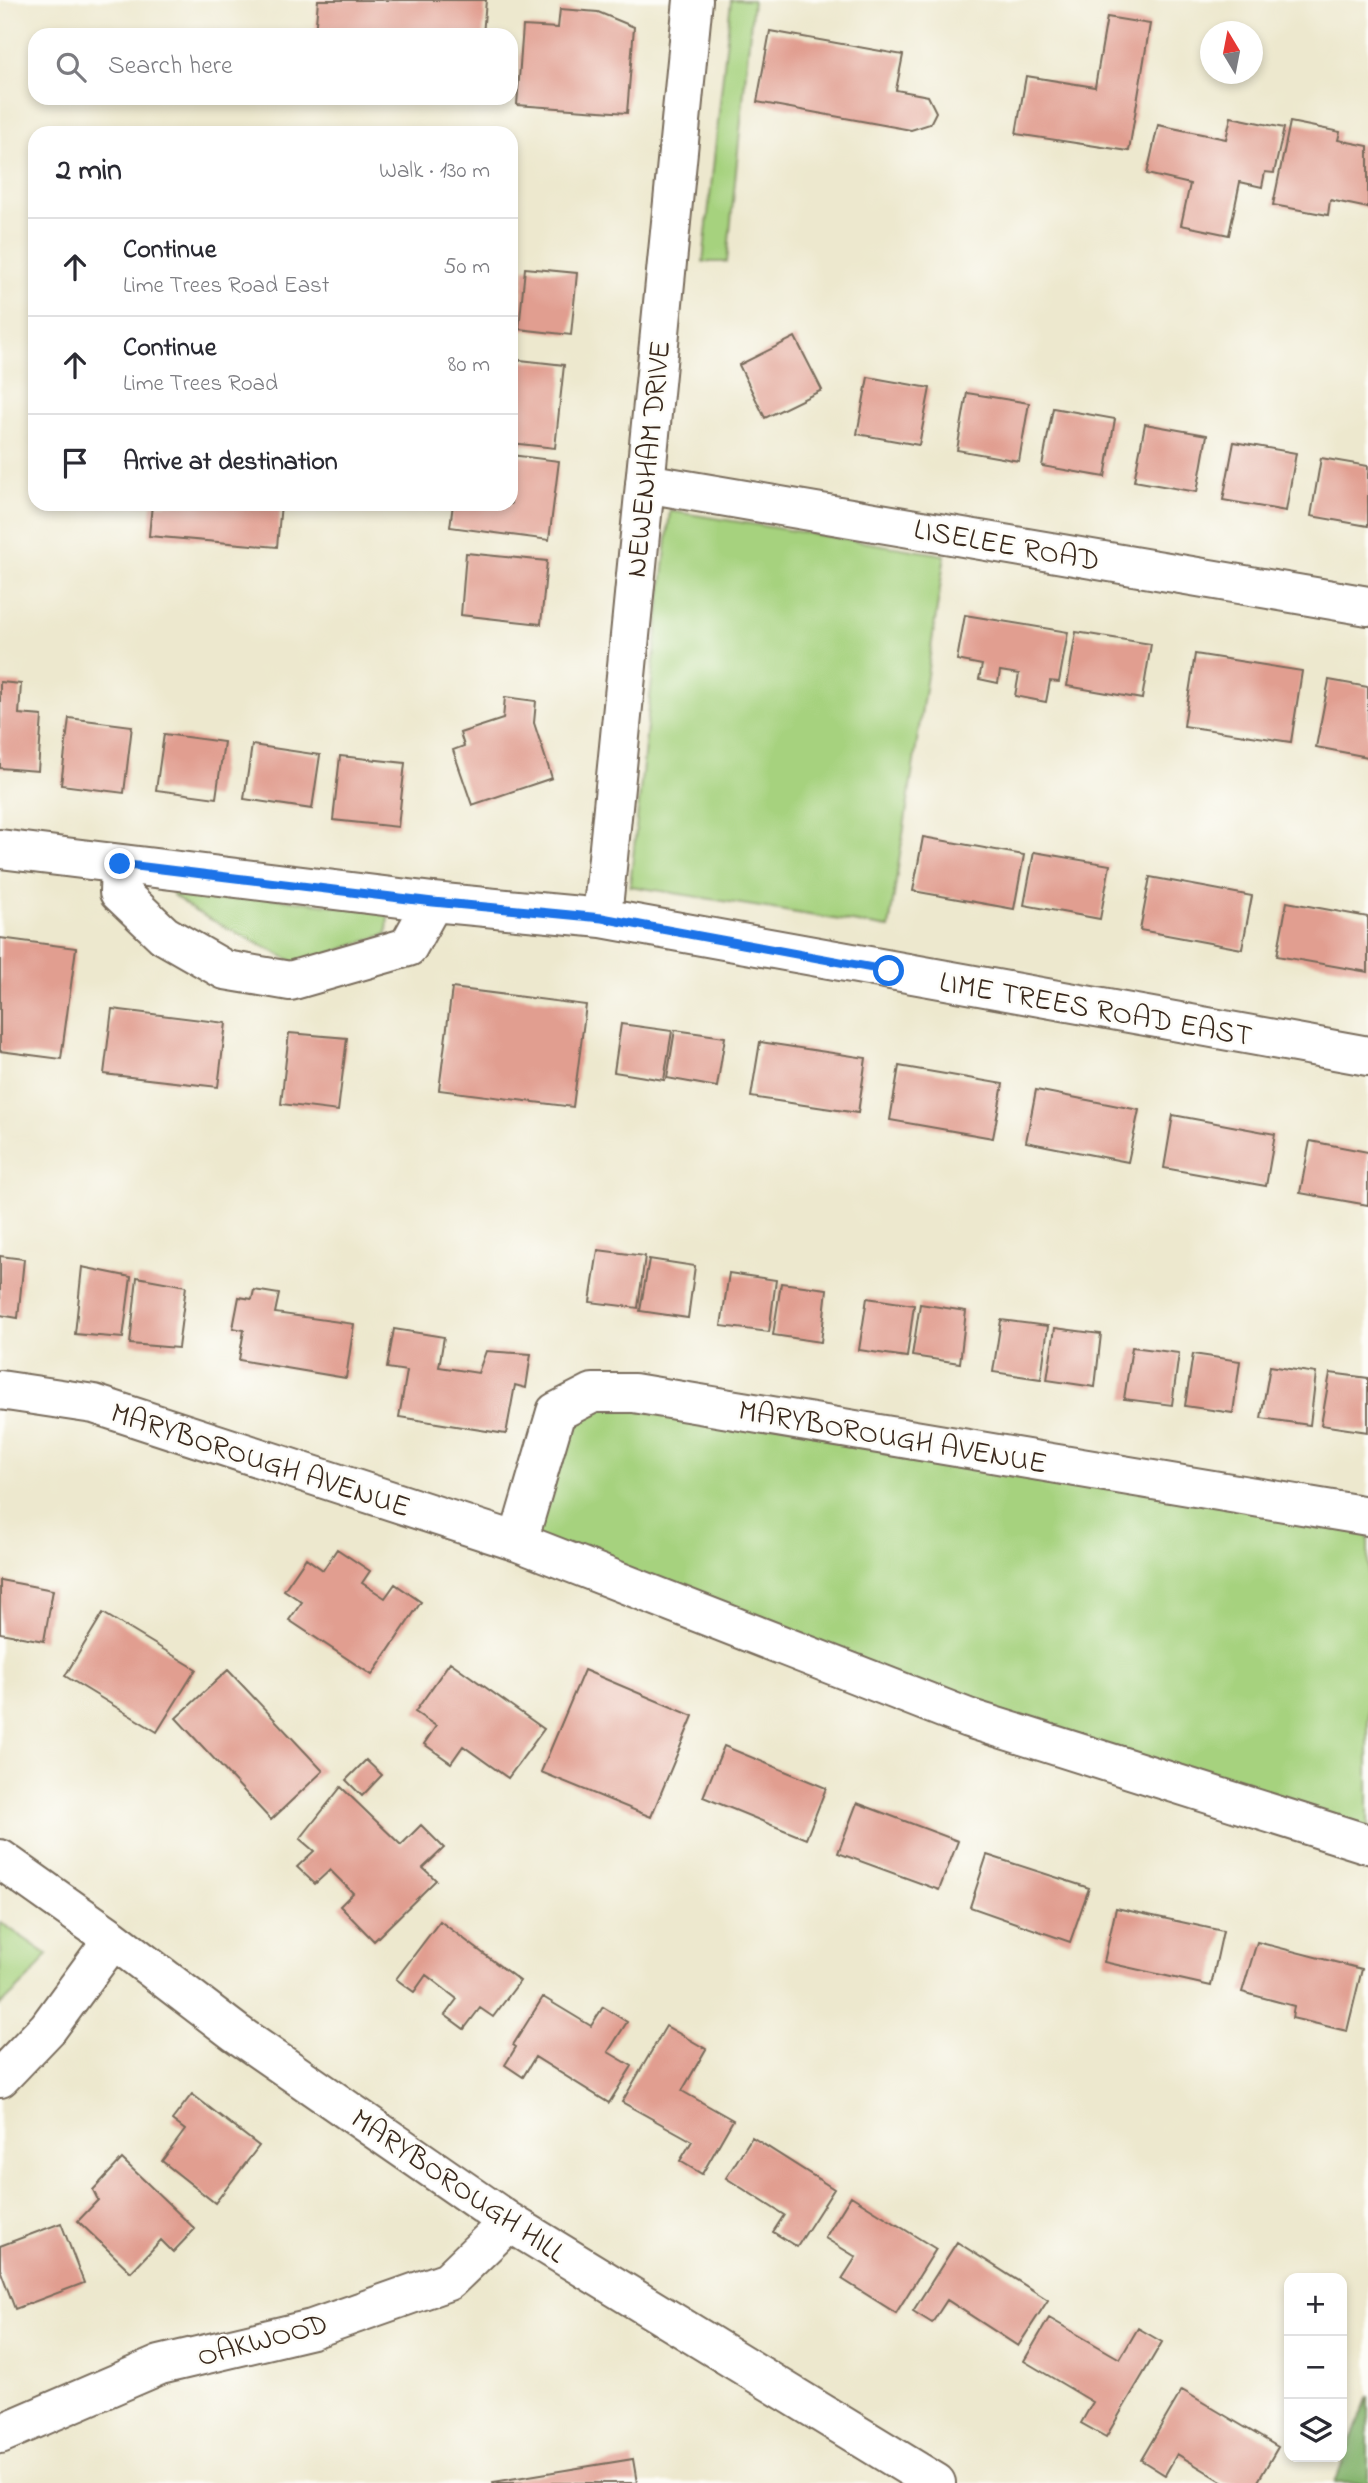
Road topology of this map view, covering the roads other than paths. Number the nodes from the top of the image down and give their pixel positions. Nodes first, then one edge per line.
1 (693, 0) edge
2 (645, 483) junction
3 (1368, 606) edge
4 (0, 849) edge
5 (120, 864) junction
6 (433, 902) junction
7 (610, 920) junction
8 (1368, 1056) edge
9 (0, 1390) edge
10 (1368, 1516) edge
11 (518, 1542) junction
12 (1368, 1844) edge
13 (0, 1859) edge
14 (113, 1939) junction
15 (0, 2078) edge
16 (509, 2222) junction
17 (0, 2434) edge
18 (936, 2483) edge

1 - 2 street, NEWENHAM DRIVE
2 - 3 street, LISELEE ROAD
2 - 7 street, NEWENHAM DRIVE
4 - 5 street, LIME TREES ROAD EAST
5 - 6 street, LIME TREES ROAD EAST
5 - 6 street
6 - 7 street, LIME TREES ROAD EAST
7 - 8 street, LIME TREES ROAD EAST
9 - 11 street, MARYBOROUGH AVENUE
10 - 11 street, MARYBOROUGH AVENUE
11 - 12 street, MARYBOROUGH AVENUE
13 - 14 street, MARYBOROUGH HILL
14 - 15 street
14 - 16 street, MARYBOROUGH HILL
16 - 17 street, OAKWOOD
16 - 18 street, MARYBOROUGH HILL

